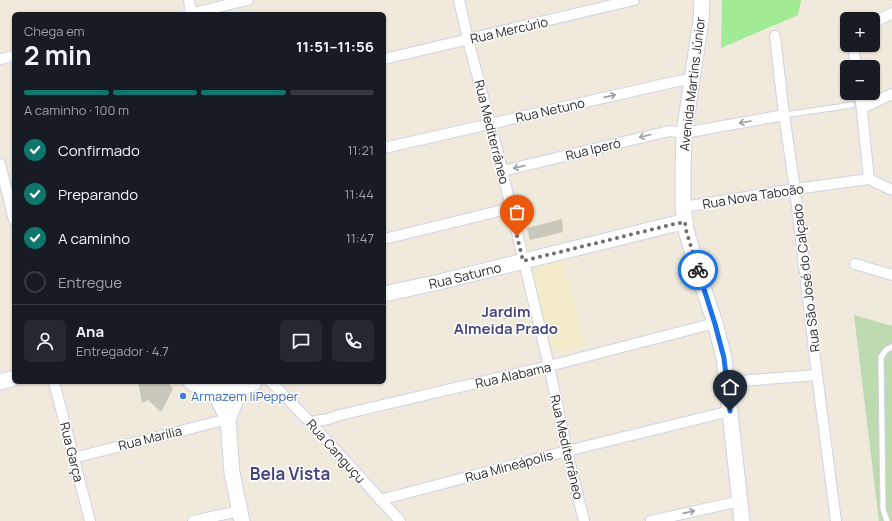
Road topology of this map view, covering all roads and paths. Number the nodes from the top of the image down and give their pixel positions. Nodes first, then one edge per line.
1 (189, 0) edge
2 (248, 0) edge
3 (459, 0) edge
4 (634, 0) edge
5 (702, 0) edge
6 (190, 12) edge
7 (198, 12) edge
8 (892, 13) edge
9 (880, 19) edge
10 (775, 36) dead end
11 (468, 40) junction
12 (12, 56) edge
13 (0, 59) edge
14 (386, 59) edge
15 (692, 79) junction
16 (892, 94) edge
17 (858, 100) edge
18 (857, 106) junction
19 (784, 115) junction
20 (490, 123) junction
21 (684, 133) junction
22 (386, 148) edge
23 (0, 164) edge
24 (502, 171) junction
25 (870, 179) junction
26 (795, 189) junction
27 (892, 190) edge
28 (683, 207) junction
29 (511, 208) junction
30 (12, 212) edge
31 (685, 222) junction
32 (386, 239) edge
33 (523, 261) junction
34 (855, 264) dead end
35 (892, 275) edge
36 (386, 294) edge
37 (715, 324) junction
38 (892, 347) edge
39 (549, 366) junction
40 (817, 375) junction
41 (12, 379) edge
42 (0, 382) edge
43 (727, 382) junction
44 (54, 384) edge
45 (195, 384) edge
46 (273, 384) edge
47 (248, 385) edge
48 (213, 390) junction
49 (730, 411) junction
50 (228, 419) junction
51 (310, 422) junction
52 (567, 451) junction
53 (73, 458) junction
54 (380, 500) junction
55 (740, 501) junction
56 (241, 516) edge
57 (90, 521) edge
58 (194, 521) edge
59 (400, 521) edge
60 (584, 521) edge
61 (651, 521) edge
62 (742, 521) edge
63 (836, 521) edge
64 (887, 521) edge

1 - 6 street
2 - 7 street
3 - 11 street, Rua Mediterrâneo
4 - 11 street, Rua Mercúrio
5 - 15 street, Avenida Martins Júnior
8 - 9 street
10 - 19 street, Rua São José do Calçado
11 - 14 street, Rua Mercúrio
11 - 20 street, Rua Mediterrâneo
12 - 13 street
20 -> 15 street, Rua Netuno
15 - 21 street, Avenida Martins Júnior
16 - 18 street
17 - 18 street
18 - 19 lane
18 - 25 street
19 -> 21 street, Rua Iperó
19 - 26 street, Rua São José do Calçado
20 - 22 street, Rua Netuno
20 - 24 street, Rua Mediterrâneo
21 -> 24 street, Rua Iperó
21 - 28 street, Avenida Martins Júnior
23 - 30 street
24 - 29 street, Rua Mediterrâneo
25 - 26 street, Rua Nova Taboão
25 - 27 street
26 - 28 street, Rua Nova Taboão
26 - 40 street, Rua São José do Calçado
28 - 31 street, Avenida Martins Júnior
29 - 32 street
29 - 33 street, Rua Mediterrâneo
31 - 33 street, Rua Saturno
31 - 37 street, Avenida Martins Júnior
33 - 36 street, Rua Saturno
33 - 39 street, Rua Mediterrâneo
34 - 35 street
37 - 39 street, Rua Alabama
37 - 43 street, Avenida Martins Júnior
38 - 64 lane
39 - 51 street, Rua Alabama
39 - 52 street, Rua Mediterrâneo
40 - 43 street
40 - 63 street, Rua São José do Calçado
41 - 42 street
43 - 49 street, Avenida Martins Júnior
44 - 53 street, Rua Garça
45 - 48 street
46 - 51 street, Rua Canguçu
47 - 48 street
47 - 50 street
48 - 50 street
49 - 52 street, Rua Mineápolis
49 - 55 street, Avenida Martins Júnior
50 - 53 street, Rua Marília
50 - 56 street
51 - 54 street, Rua Canguçu
52 - 54 street, Rua Mineápolis
52 - 60 street, Rua Mediterrâneo
53 - 57 street, Rua Garça
54 - 59 street, Rua Canguçu
61 -> 55 street
55 - 62 street, Avenida Martins Júnior
56 - 58 street

